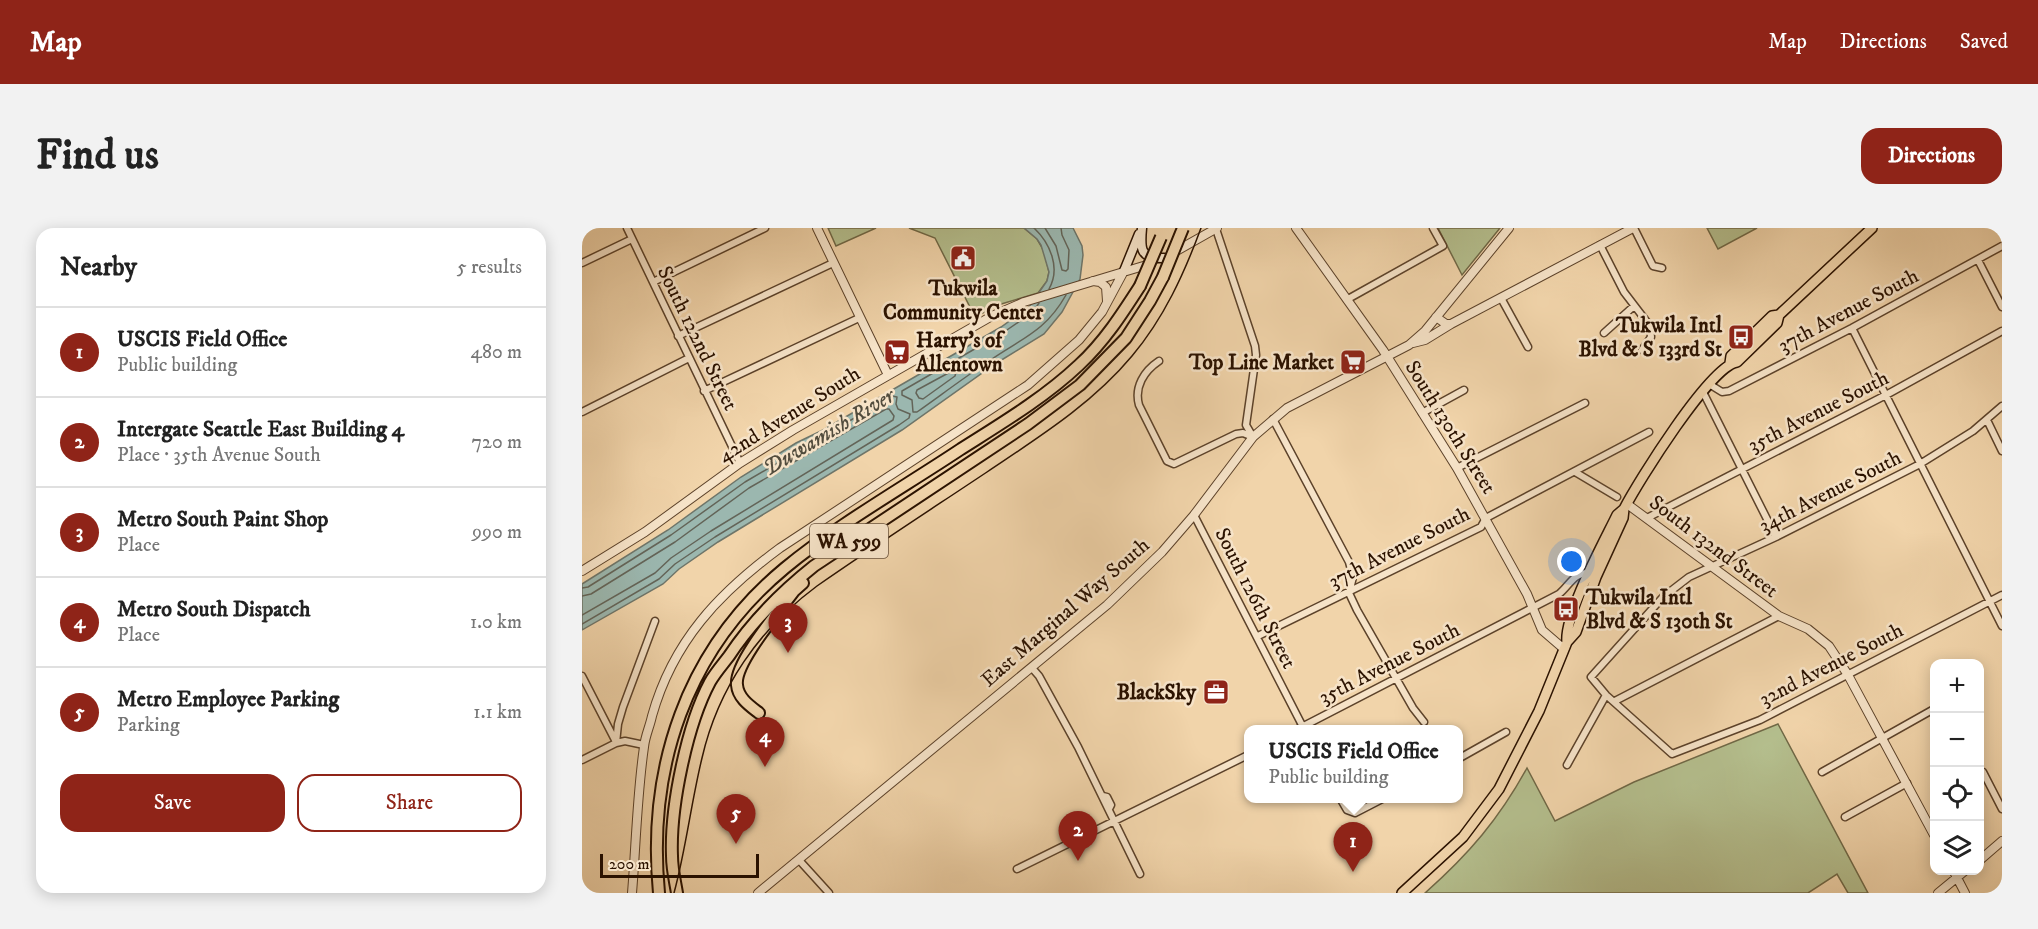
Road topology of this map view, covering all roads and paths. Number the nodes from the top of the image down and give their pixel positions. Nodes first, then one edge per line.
1 (627, 228) edge
2 (765, 228) edge
3 (817, 228) edge
4 (1142, 228) edge
5 (1183, 228) edge
6 (1217, 228) edge
7 (1296, 228) edge
8 (1433, 228) edge
9 (1509, 228) edge
10 (1633, 228) edge
11 (1872, 228) edge
12 (1163, 232) edge
13 (632, 238) junction
14 (1600, 245) junction
15 (2002, 246) edge
16 (1164, 258) junction
17 (1978, 260) junction
18 (582, 262) edge
19 (833, 262) junction
20 (1662, 268) dead end
21 (1124, 271) junction
22 (1091, 281) junction
23 (653, 282) junction
24 (1501, 297) junction
25 (1348, 299) junction
26 (1107, 303) junction
27 (1634, 306) junction
28 (2002, 307) edge
29 (1436, 317) junction
30 (860, 318) junction
31 (1451, 324) junction
32 (1852, 328) junction
33 (2002, 331) edge
34 (1604, 333) dead end
35 (678, 336) junction
36 (1409, 345) junction
37 (1528, 348) dead end
38 (1642, 350) dead end
39 (1387, 356) junction
40 (689, 358) junction
41 (1159, 361) dead end
42 (888, 375) junction
43 (1706, 388) junction
44 (1464, 390) dead end
45 (704, 391) junction
46 (1886, 395) junction
47 (1585, 403) dead end
48 (2002, 406) edge
49 (582, 412) edge
50 (1422, 413) junction
51 (1273, 419) junction
52 (1987, 420) junction
53 (1649, 432) dead end
54 (1253, 437) junction
55 (2002, 451) edge
56 (740, 463) junction
57 (1920, 464) junction
58 (1457, 468) junction
59 (1742, 468) junction
60 (1575, 472) junction
61 (1617, 497) dead end
62 (1625, 507) junction
63 (1194, 515) junction
64 (1486, 518) junction
65 (1647, 518) junction
66 (1776, 537) junction
67 (841, 547) junction
68 (1714, 567) junction
69 (582, 571) edge
70 (1589, 573) junction
71 (1349, 593) junction
72 (2002, 595) edge
73 (1989, 602) junction
74 (1532, 608) junction
75 (1779, 616) junction
76 (655, 621) dead end
77 (2002, 626) edge
78 (1258, 636) junction
79 (1565, 645) junction
80 (1032, 668) junction
81 (1848, 675) junction
82 (582, 676) edge
83 (1395, 679) junction
84 (590, 692) junction
85 (1606, 695) junction
86 (582, 696) edge
87 (1615, 701) junction
88 (759, 713) dead end
89 (1930, 713) edge
90 (1424, 722) dead end
91 (1302, 725) edge
92 (1309, 725) edge
93 (1506, 732) dead end
94 (1883, 739) junction
95 (616, 743) junction
96 (644, 745) junction
97 (1463, 756) edge
98 (1244, 757) edge
99 (582, 760) edge
100 (1567, 765) dead end
101 (1822, 772) dead end
102 (1984, 774) edge
103 (1907, 783) junction
104 (1342, 803) edge
105 (1375, 803) edge
106 (2002, 809) edge
107 (1845, 817) dead end
108 (1115, 821) junction
109 (1930, 826) edge
110 (2002, 842) edge
111 (1984, 857) edge
112 (799, 860) junction
113 (1017, 869) dead end
114 (1140, 874) dead end
115 (1954, 875) edge
116 (1956, 875) edge
117 (632, 893) edge
118 (659, 893) edge
119 (677, 893) edge
120 (758, 893) edge
121 (829, 893) edge
122 (1402, 893) edge
123 (1938, 893) edge
124 (1965, 893) edge

1 - 13 street, South 122nd Street
2 - 23 street
3 - 19 street
4 - 16 main road
4 - 21 main road
5 - 67 highway, WA 599, bridge
6 - 16 street
6 - 54 street
7 - 25 street, South 130th Street
8 - 25 street
9 - 29 street, East Marginal Way South
10 - 14 street
10 - 20 street
11 - 43 main road
12 - 118 highway, WA 599, bridge
13 - 18 street
13 - 23 street, South 122nd Street
14 - 24 street
14 - 27 street
15 - 17 street, 37th Avenue South
16 - 21 street
17 - 28 street
17 - 32 street, 37th Avenue South
19 - 30 street
19 - 35 street
21 - 22 street
21 - 26 street
22 - 26 street
22 - 42 street, 42nd Avenue South
23 - 35 street, South 122nd Street
24 - 31 street
24 - 37 street
25 - 39 street, South 130th Street
26 - 96 street
27 - 34 street
27 - 38 street
29 - 31 street
29 - 36 street, East Marginal Way South
30 - 42 street
30 - 45 street
31 - 36 street
32 - 43 street, 37th Avenue South
32 - 46 street
33 - 46 street, 35th Avenue South
35 - 40 street, South 122nd Street
36 - 39 street, East Marginal Way South
39 - 50 street, South 130th Street
39 - 51 street, East Marginal Way South
40 - 45 street, South 122nd Street
40 - 49 street
41 - 54 street
42 - 56 street, 42nd Avenue South
43 - 59 street
43 - 62 main road
44 - 50 street
45 - 56 street, South 122nd Street
46 - 57 street
46 - 59 street, 35th Avenue South
47 - 58 street
48 - 52 street, 34th Avenue South
50 - 58 street, South 130th Street
51 - 54 street, East Marginal Way South
51 - 71 street
52 - 55 street
52 - 57 street, 34th Avenue South
53 - 60 street, 37th Avenue South
54 - 63 street, East Marginal Way South
56 - 69 street, 42nd Avenue South
57 - 66 street, 34th Avenue South
57 - 73 street
58 - 64 street, South 130th Street
59 - 65 street, 35th Avenue South
59 - 66 street
60 - 61 street, South 132nd Street
60 - 64 street, 37th Avenue South
62 - 65 street, South 132nd Street
62 - 70 main road
62 - 79 main road
63 - 78 street, South 126th Street
63 - 80 street, East Marginal Way South
64 - 71 street, 37th Avenue South
64 - 74 street, South 130th Street
65 - 68 street, South 132nd Street
66 - 68 street, 34th Avenue South
67 - 88 highway
67 - 119 highway, WA 599
68 - 75 street, South 132nd Street
68 - 85 street, 34th Avenue South
70 - 74 street, 35th Avenue South
70 - 79 main road
71 - 78 street, 37th Avenue South
71 - 83 street
72 - 73 street, 32nd Avenue South
73 - 77 street
73 - 81 street, 32nd Avenue South
74 - 79 street, South 130th Street
74 - 83 street, 35th Avenue South
75 - 81 street, South 132nd Street
75 - 87 street
76 - 95 street
78 - 91 street, South 126th Street
79 - 122 main road
80 - 108 street
80 - 112 street, East Marginal Way South
81 - 87 street, 32nd Avenue South
81 - 94 street, South 132nd Street
82 - 84 street
83 - 90 street
83 - 92 street, 35th Avenue South
84 - 86 street
84 - 95 street
85 - 87 street
85 - 100 street
89 - 94 street
93 - 97 street
94 - 101 street
94 - 103 street, South 132nd Street
95 - 96 street
95 - 99 street
96 - 117 street
98 - 108 street
102 - 106 street
103 - 107 street
103 - 109 street, South 132nd Street
104 - 105 street
108 - 113 street
108 - 114 street
110 - 111 street
112 - 120 street, East Marginal Way South
112 - 121 street
115 - 123 street
116 - 124 street

